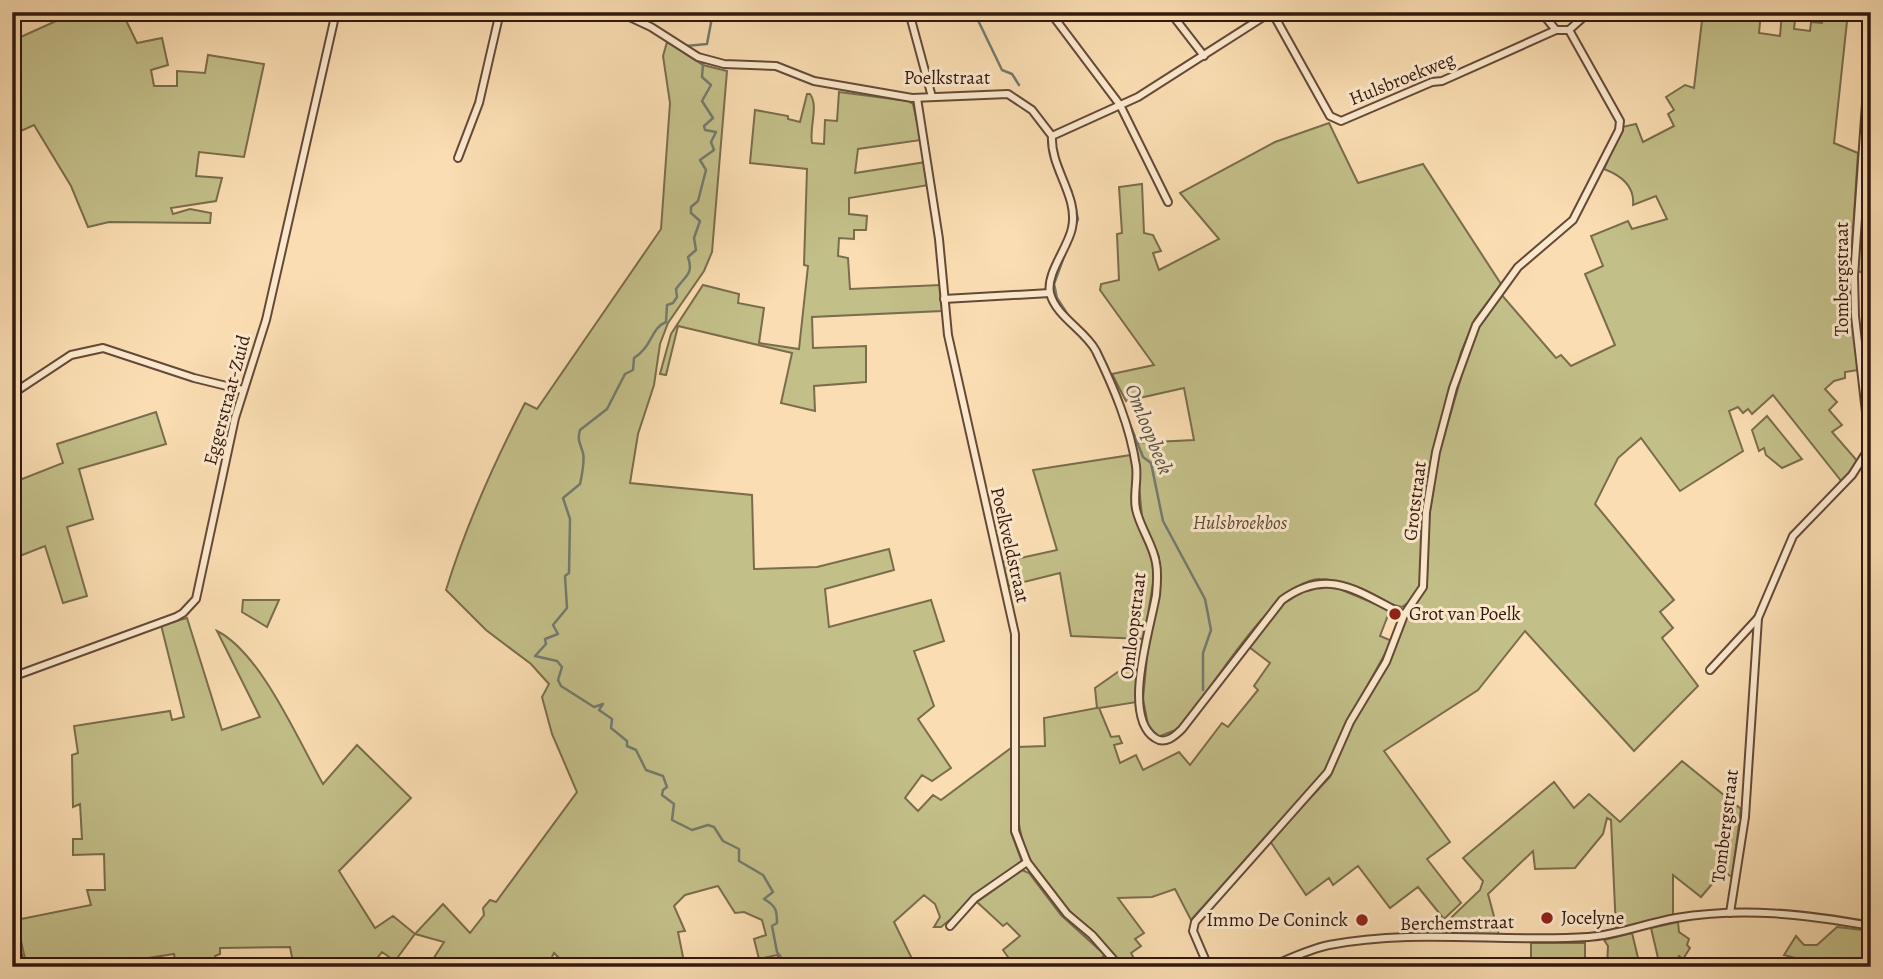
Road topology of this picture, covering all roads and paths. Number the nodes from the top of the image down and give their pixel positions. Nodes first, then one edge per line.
1 (337, 12) edge
2 (500, 12) edge
3 (619, 12) edge
4 (909, 12) edge
5 (1054, 12) edge
6 (1170, 12) edge
7 (1272, 12) edge
8 (1541, 12) edge
9 (1590, 12) edge
10 (1556, 30) junction
11 (1569, 30) junction
12 (1871, 32) edge
13 (1204, 56) junction
14 (932, 97) junction
15 (917, 98) junction
16 (1120, 105) junction
17 (1052, 136) junction
18 (458, 158) dead end
19 (1168, 202) dead end
20 (1050, 293) junction
21 (944, 299) junction
22 (243, 390) junction
23 (12, 394) edge
24 (1404, 615) junction
25 (1758, 618) junction
26 (1710, 670) dead end
27 (12, 677) edge
28 (1027, 862) junction
29 (1730, 913) junction
30 (950, 926) dead end
31 (1871, 926) edge
32 (12, 933) edge
33 (21, 967) edge
34 (1120, 967) edge
35 (1208, 967) edge
36 (1270, 967) edge

1 - 22 street, Eggerstraat-Zuid
2 - 18 street
3 - 15 street, Poelkstraat
4 - 14 street
5 - 16 street
6 - 13 street
7 - 10 street, Hulsbroekweg
7 - 13 street
8 - 10 street
9 - 11 street
10 - 11 street
11 - 24 street, Grotstraat
12 - 25 street, Tombergstraat
13 - 16 street
14 - 15 street, Poelkstraat
14 - 17 street, Poelkstraat
15 - 21 street, Poelkveldstraat
16 - 17 street
16 - 19 street
17 - 20 street
20 - 21 street
20 - 24 street, Omloopstraat
21 - 28 street, Poelkveldstraat
22 - 23 street
22 - 27 street, Eggerstraat-Zuid
24 - 35 street, Grotstraat
25 - 26 street, Tombergstraat
25 - 29 street, Tombergstraat
28 - 30 street
28 - 34 street, Poelkveldstraat
29 - 31 street, Berchemstraat
29 - 36 street, Berchemstraat
32 - 33 street

